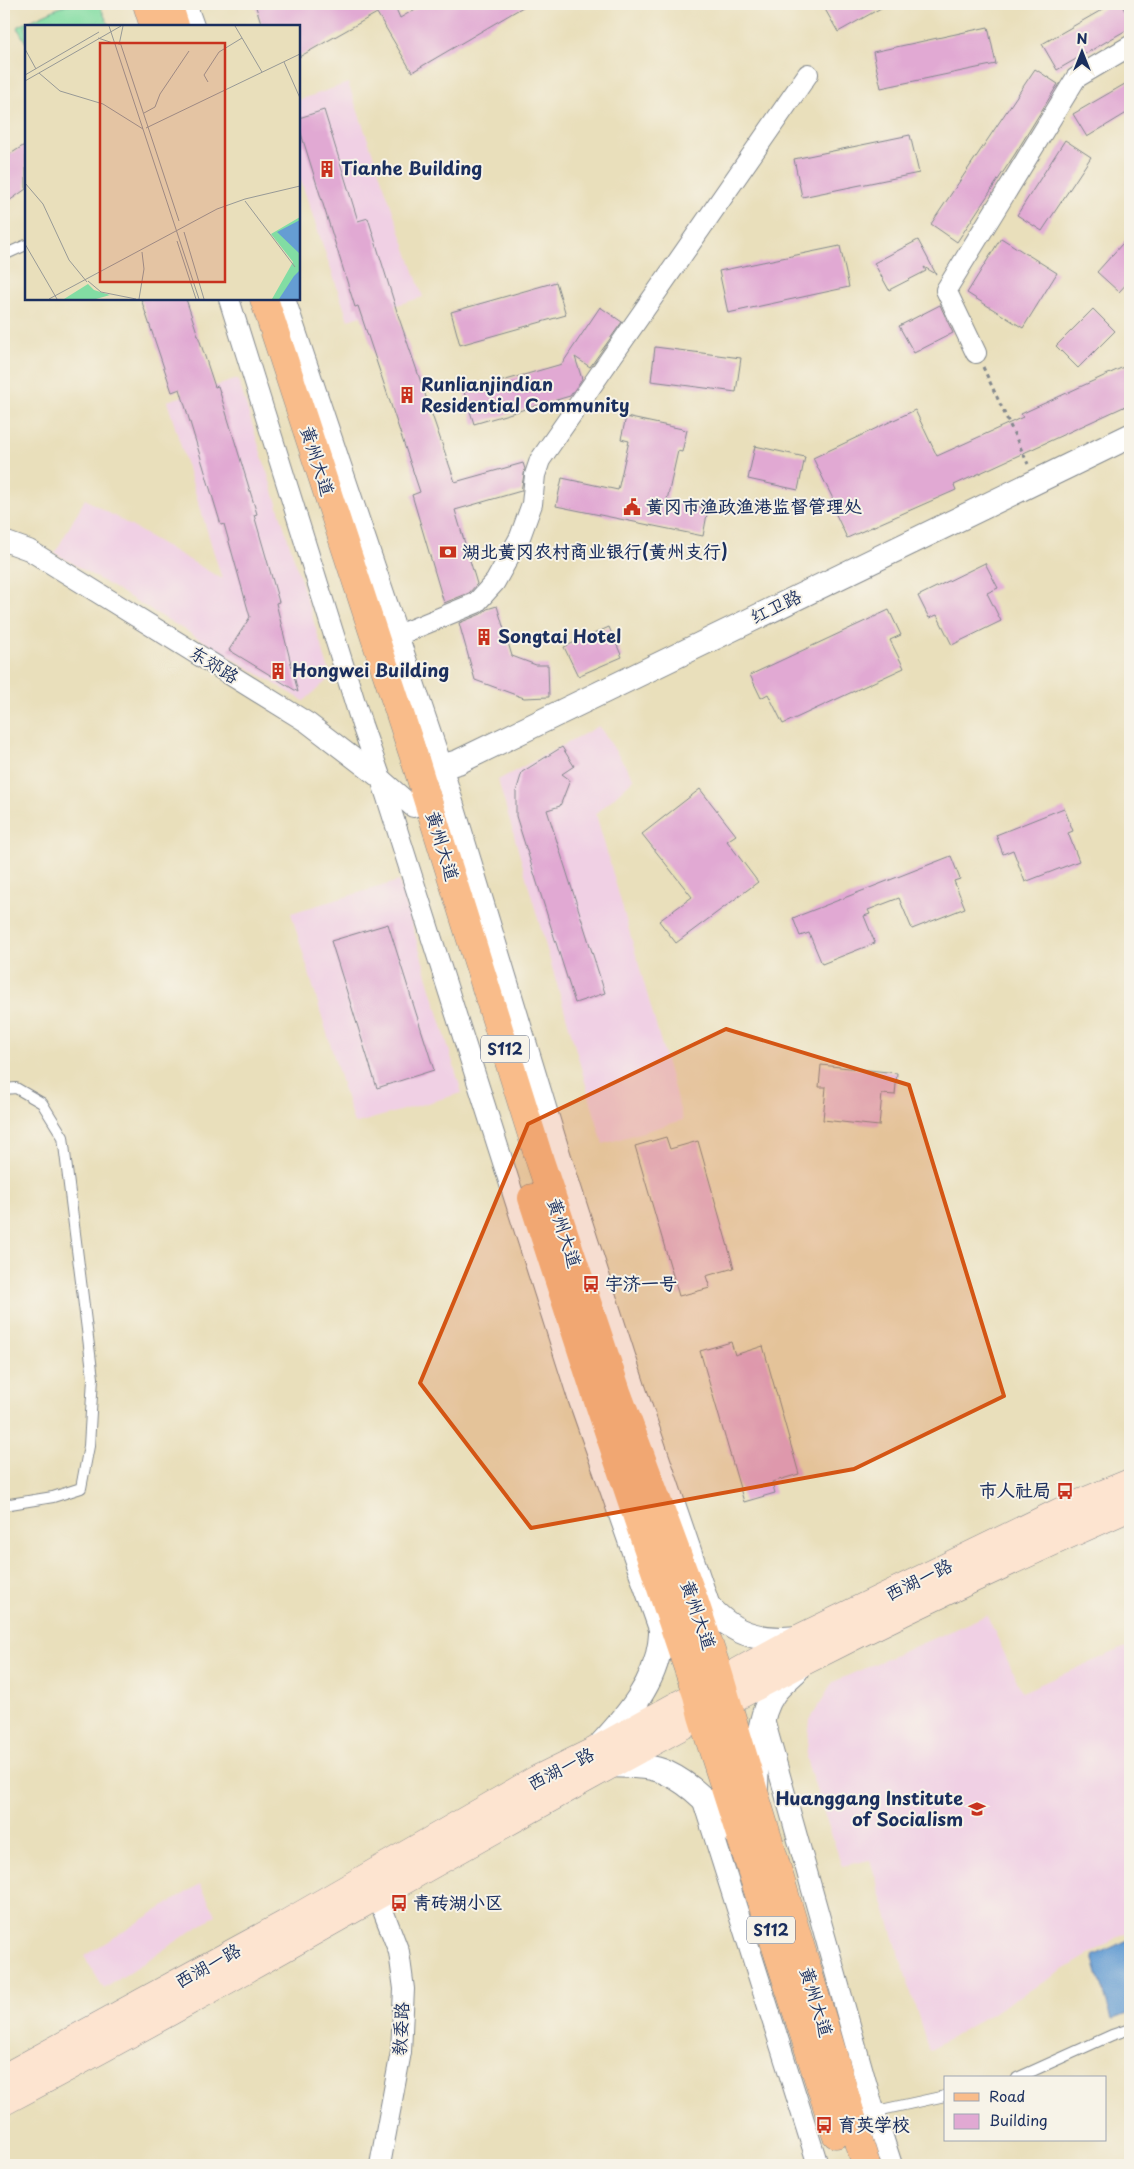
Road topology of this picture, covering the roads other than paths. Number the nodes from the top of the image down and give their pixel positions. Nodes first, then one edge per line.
1 (1130, 46) edge
2 (808, 74) dead end
3 (25, 245) edge
4 (4, 255) edge
5 (229, 300) edge
6 (245, 300) edge
7 (264, 300) edge
8 (285, 300) edge
9 (976, 353) road end
10 (1130, 436) edge
11 (4, 541) edge
12 (398, 635) junction
13 (430, 770) junction
14 (381, 779) junction
15 (413, 807) junction
16 (4, 1089) edge
17 (1130, 1483) edge
18 (4, 1505) edge
19 (1130, 1508) edge
20 (687, 1583) junction
21 (663, 1593) junction
22 (712, 1613) junction
23 (660, 1634) junction
24 (804, 1649) junction
25 (724, 1692) junction
26 (699, 1706) junction
27 (764, 1719) junction
28 (602, 1758) junction
29 (755, 1797) junction
30 (702, 1798) junction
31 (742, 1841) junction
32 (377, 1895) junction
33 (1130, 2029) edge
34 (1021, 2076) edge
35 (7, 2084) edge
36 (944, 2096) edge
37 (863, 2115) junction
38 (380, 2165) edge
39 (818, 2165) edge
40 (846, 2165) edge
41 (866, 2165) edge
42 (892, 2165) edge

1 - 9 street
2 - 12 street
3 - 4 lane
5 - 14 street
6 - 15 main road, 黄州大道 / S112
7 - 13 main road, 黄州大道 / S112
8 - 12 street
10 - 13 street, 红卫路
11 - 14 street, 东郊路
12 - 13 street
13 - 20 main road, 黄州大道 / S112
13 - 22 street
14 - 15 street, 东郊路
14 - 23 street
15 - 21 main road, 黄州大道 / S112
16 - 18 lane
17 - 24 main road, 西湖一路
19 - 24 main road, 西湖一路
20 - 22 street
20 - 25 main road, 黄州大道 / S112
21 - 23 street
21 - 26 main road, 黄州大道 / S112
22 - 24 street
23 - 28 street
24 - 25 main road, 西湖一路
24 - 27 street
25 - 26 main road, 西湖一路
25 - 29 main road, 黄州大道 / S112
26 - 28 main road, 西湖一路
26 - 31 main road, 黄州大道 / S112
27 - 29 street
27 - 37 street
28 - 30 street
28 - 32 main road, 西湖一路
28 - 35 main road, 西湖一路
29 - 37 main road, 黄州大道 / S112
30 - 31 street
30 - 39 street
31 - 40 main road, 黄州大道 / S112
32 - 35 main road, 西湖一路
32 - 38 street, 教委路
33 - 34 lane
36 - 37 lane
37 - 41 main road, 黄州大道 / S112
37 - 42 street

